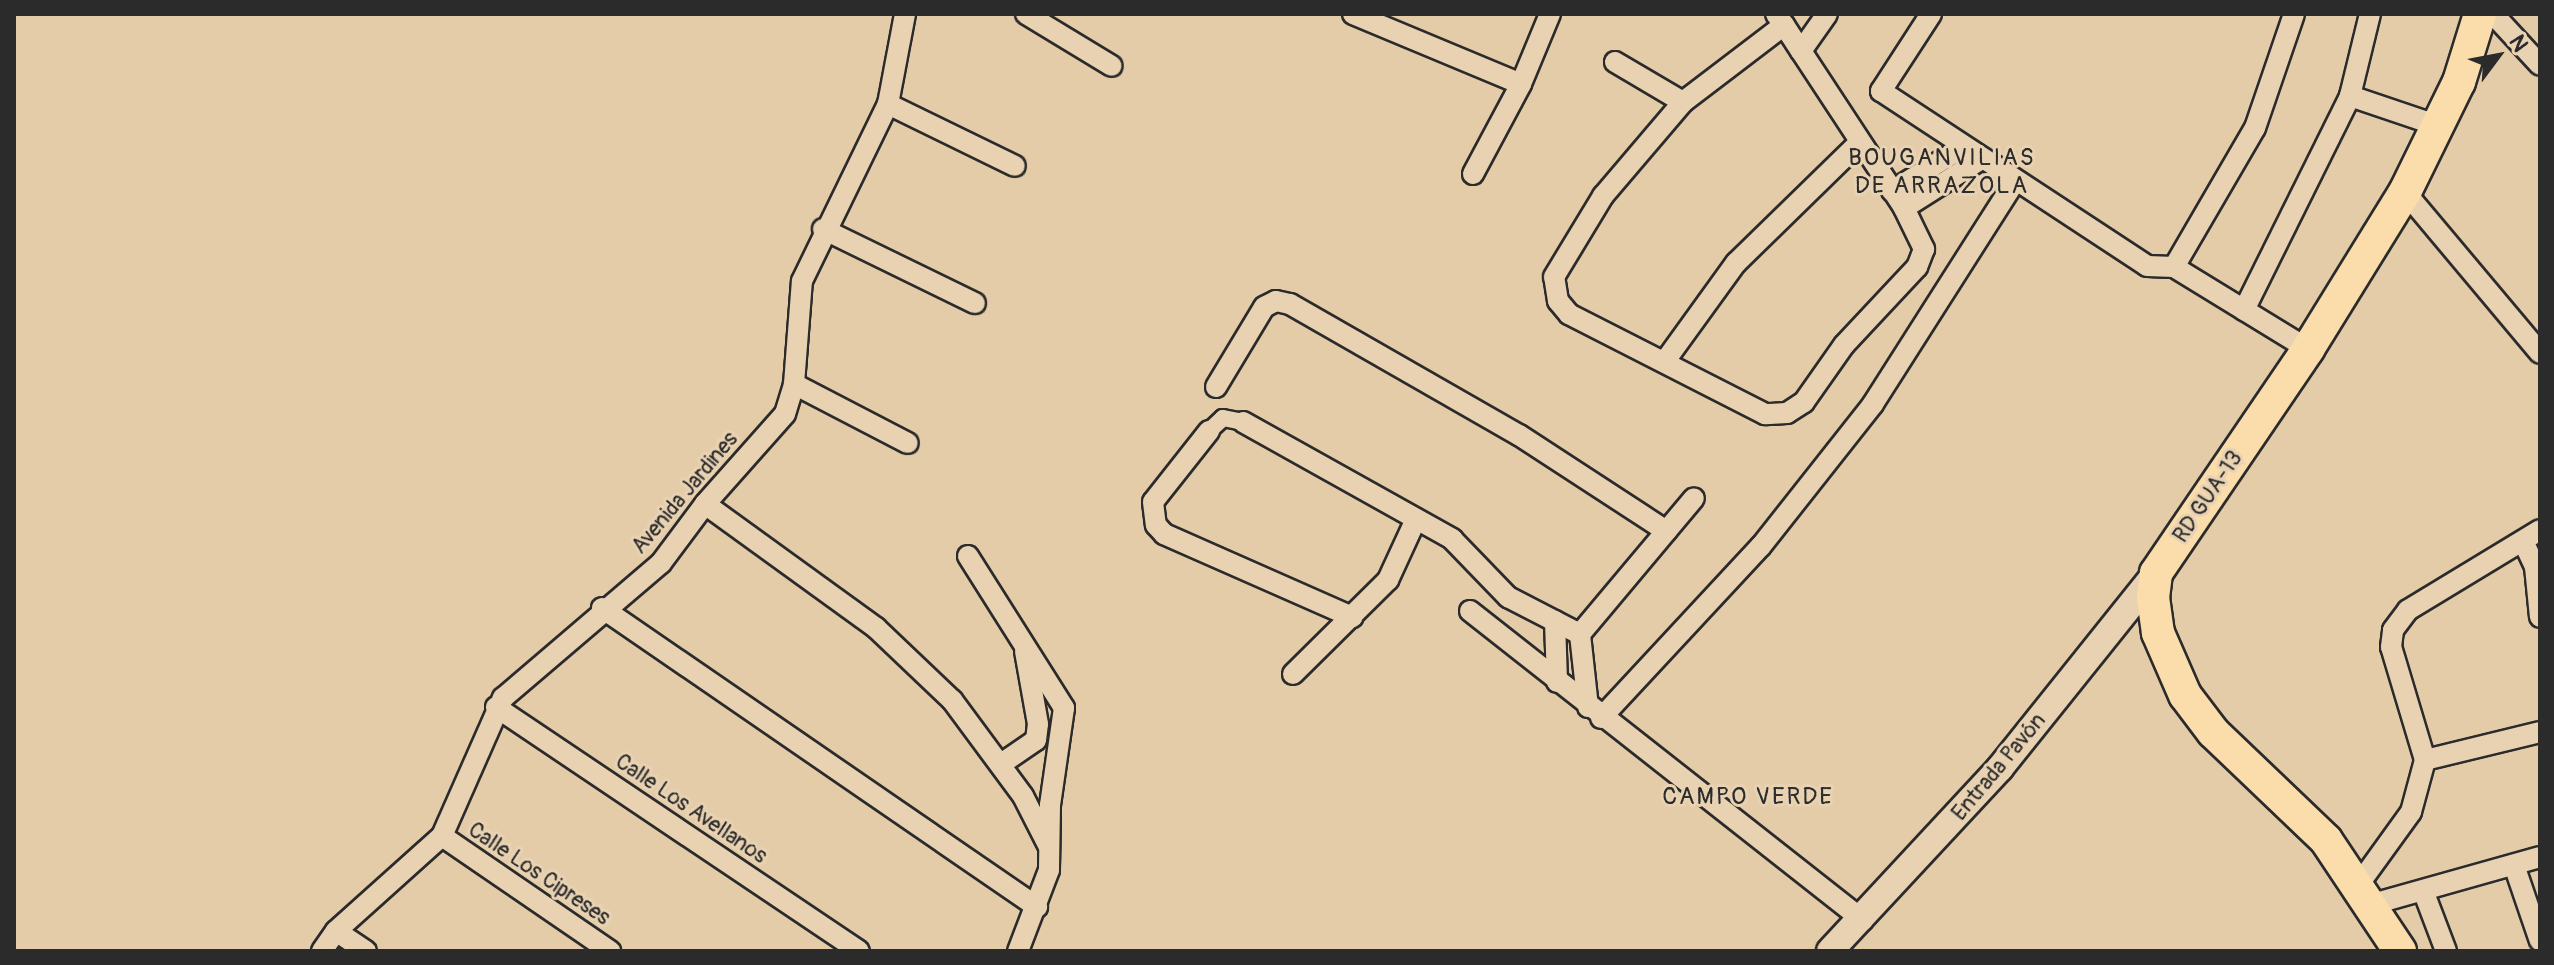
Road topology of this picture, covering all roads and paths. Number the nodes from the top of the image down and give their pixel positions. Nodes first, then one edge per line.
1 (905, 14) edge
2 (1026, 14) edge
3 (1353, 14) edge
4 (1550, 14) edge
5 (1827, 14) edge
6 (1931, 14) edge
7 (2294, 14) edge
8 (2370, 14) edge
9 (2480, 14) edge
10 (2493, 14) edge
11 (1780, 20) edge
12 (1055, 23) edge
13 (1801, 51) junction
14 (1615, 62) dead end
15 (2540, 65) edge
16 (1112, 66) dead end
17 (1521, 84) junction
18 (2350, 96) junction
19 (1683, 102) junction
20 (888, 104) junction
21 (2439, 126) junction
22 (1860, 142) junction
23 (1962, 148) junction
24 (1980, 160) junction
25 (1015, 166) dead end
26 (1473, 174) dead end
27 (2014, 183) junction
28 (2405, 192) junction
29 (1898, 199) junction
30 (823, 229) junction
31 (2174, 267) junction
32 (975, 303) dead end
33 (2244, 310) junction
34 (2308, 349) junction
35 (2540, 353) edge
36 (1665, 361) junction
37 (794, 384) junction
38 (1216, 387) dead end
39 (1243, 422) joint
40 (1209, 431) joint
41 (908, 443) dead end
42 (1694, 498) dead end
43 (705, 504) junction
44 (1416, 519) junction
45 (1666, 531) junction
46 (2532, 536) edge
47 (968, 556) dead end
48 (2156, 573) junction
49 (602, 608) junction
50 (1470, 611) dead end
51 (1352, 617) junction
52 (2540, 617) edge
53 (1555, 621) junction
54 (1580, 634) junction
55 (1022, 637) junction
56 (1293, 674) dead end
57 (1557, 682) junction
58 (496, 707) junction
59 (1594, 712) junction
60 (2540, 732) edge
61 (2425, 760) junction
62 (1001, 764) junction
63 (442, 836) junction
64 (1048, 845) junction
65 (2540, 857) edge
66 (2514, 865) junction
67 (2424, 893) junction
68 (2366, 894) junction
69 (1037, 907) junction
70 (2535, 912) edge
71 (1863, 920) junction
72 (336, 931) junction
73 (2540, 941) edge
74 (322, 951) edge
75 (366, 951) edge
76 (610, 951) edge
77 (859, 951) edge
78 (1018, 951) edge
79 (1830, 951) edge
80 (2400, 951) edge
81 (2446, 951) edge

1 - 20 street, Avenida Jardines
2 - 12 street
3 - 17 street
4 - 17 street
5 - 13 street
6 - 23 street
7 - 31 street
8 - 18 street
9 - 21 main road, RD GUA-13
10 - 15 street
11 - 13 street
11 - 19 street
12 - 16 street
13 - 22 street
14 - 19 street
17 - 26 street
18 - 21 street
18 - 33 street
19 - 36 street
20 - 25 street
20 - 30 street, Avenida Jardines
21 - 28 main road, RD GUA-13
22 - 29 street
22 - 36 street
23 - 24 street
23 - 29 street
24 - 27 street
24 - 29 street
27 - 31 street
27 - 59 street
28 - 34 main road, RD GUA-13
28 - 35 street
29 - 36 street
30 - 32 street
30 - 37 street, Avenida Jardines
31 - 33 street
33 - 34 street
34 - 48 main road, RD GUA-13
37 - 41 street
37 - 43 street, Avenida Jardines
38 - 45 street
39 - 40 street
39 - 44 street
40 - 51 street
42 - 45 street
43 - 49 street, Avenida Jardines
43 - 62 street
44 - 51 street
44 - 53 street
45 - 54 street
46 - 52 street
46 - 61 street
47 - 55 street
48 - 68 main road
48 - 71 street, Entrada Pavón
49 - 58 street, Avenida Jardines
49 - 69 street
50 - 57 street
51 - 56 street
53 - 54 street
53 - 57 street
54 - 59 street
55 - 62 street
55 - 64 street
57 - 59 street
58 - 63 street, Avenida Jardines
58 - 77 street, Calle Los Avellanos
59 - 71 street
60 - 61 street
61 - 68 street
62 - 64 street
63 - 72 street, Avenida Jardines
63 - 76 street, Calle Los Cipreses
64 - 69 street
65 - 66 street
66 - 67 street
66 - 70 street
67 - 68 street
67 - 81 street
68 - 80 main road
69 - 78 street
70 - 73 street
71 - 79 street, Entrada Pavón
72 - 74 street, Avenida Jardines
72 - 75 street

